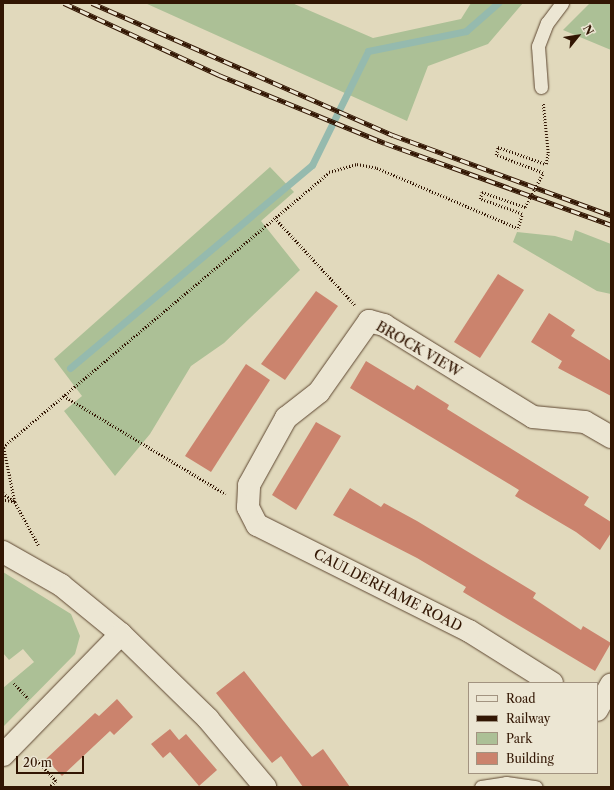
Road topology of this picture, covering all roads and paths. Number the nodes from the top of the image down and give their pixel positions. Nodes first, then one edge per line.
1 (562, 3) edge
2 (541, 87) joint
3 (275, 218) junction
4 (370, 321) junction
5 (64, 396) junction
6 (611, 437) edge
7 (3, 447) edge
8 (249, 485) joint
9 (3, 493) edge
10 (3, 500) edge
11 (15, 502) junction
12 (248, 507) junction
13 (42, 551) dead end
14 (3, 552) edge
15 (121, 634) junction
16 (550, 682) edge
17 (611, 686) edge
18 (598, 709) edge
19 (598, 712) edge
20 (611, 720) edge
21 (10, 747) edge
22 (50, 787) edge
23 (265, 787) edge
24 (481, 787) edge
25 (536, 787) edge

1 - 2 lane
2 - 3 path, bridge
3 - 4 path
3 - 5 path
4 - 6 street, BROCK VIEW
4 - 8 street, BROCK VIEW
5 - 7 path
5 - 12 path
7 - 11 path
8 - 12 street, CAULDERHAME ROAD
9 - 11 path
10 - 11 path
11 - 13 path
12 - 16 street, CAULDERHAME ROAD
14 - 15 street
15 - 21 street
15 - 23 street
17 - 18 street
19 - 20 street
21 - 22 path
24 - 25 lane

